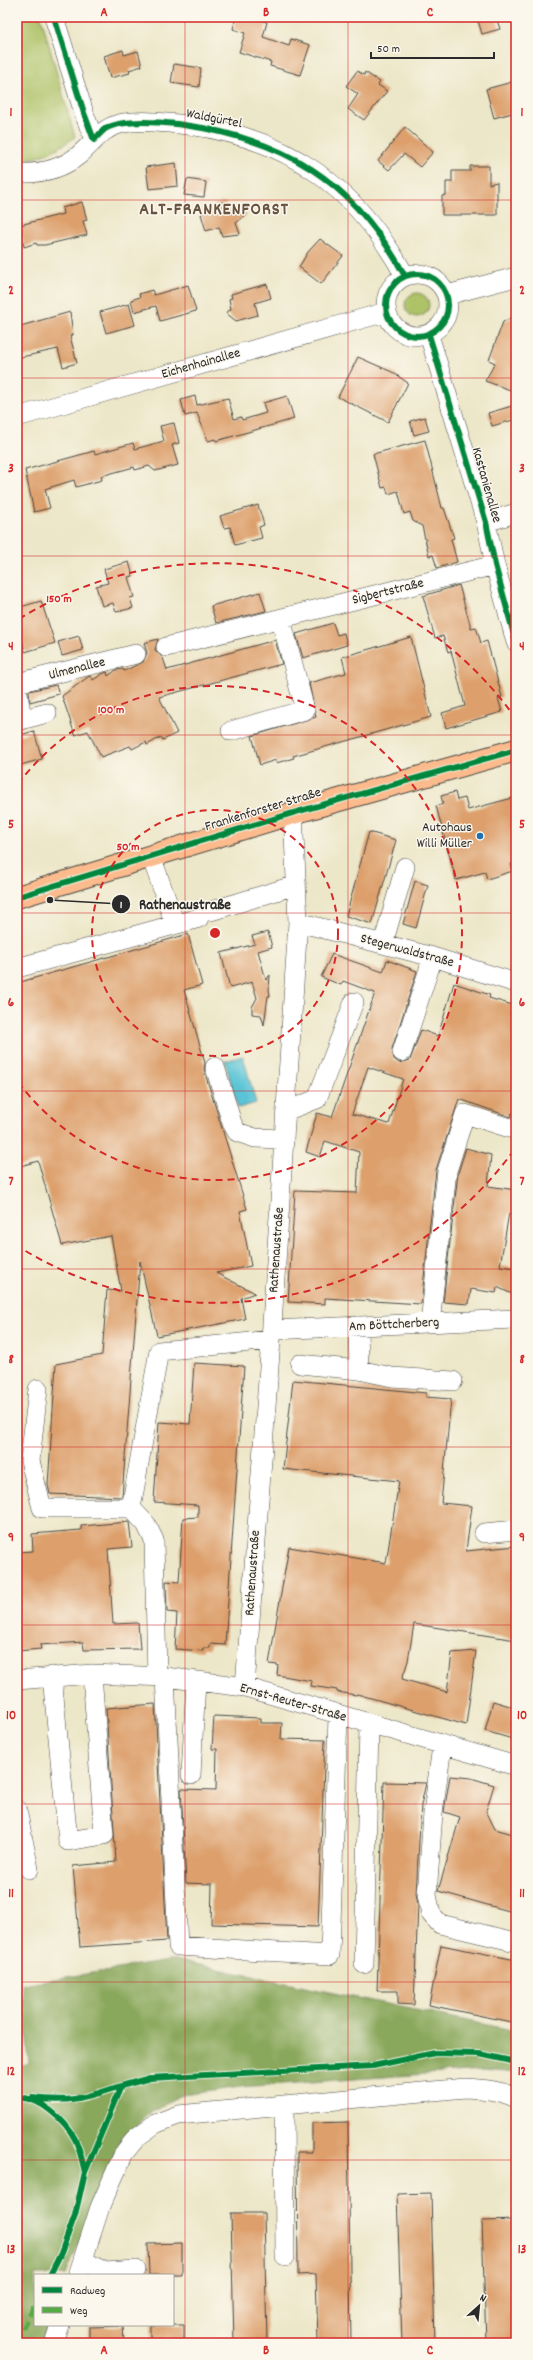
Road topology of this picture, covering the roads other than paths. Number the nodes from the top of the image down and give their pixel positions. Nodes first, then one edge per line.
1 (54, 17) edge
2 (94, 140) junction
3 (17, 174) edge
4 (405, 276) junction
5 (516, 277) edge
6 (447, 295) junction
7 (386, 312) junction
8 (429, 335) junction
9 (17, 417) edge
10 (516, 513) edge
11 (486, 522) junction
12 (494, 565) junction
13 (281, 619) junction
14 (516, 642) edge
15 (166, 647) dead end
16 (136, 654) dead end
17 (17, 683) edge
18 (17, 687) edge
19 (47, 713) dead end
20 (20, 720) edge
21 (231, 732) dead end
22 (516, 750) edge
23 (293, 813) junction
24 (151, 856) junction
25 (405, 867) dead end
26 (296, 884) junction
27 (17, 897) edge
28 (298, 922) junction
29 (175, 924) junction
30 (383, 944) junction
31 (433, 957) junction
32 (17, 968) edge
33 (516, 983) edge
34 (354, 1002) dead end
35 (402, 1052) dead end
36 (215, 1067) dead end
37 (286, 1111) junction
38 (516, 1130) edge
39 (284, 1139) junction
40 (516, 1319) edge
41 (430, 1323) junction
42 (358, 1326) junction
43 (271, 1335) junction
44 (300, 1364) dead end
45 (359, 1370) junction
46 (453, 1381) dead end
47 (38, 1389) dead end
48 (131, 1508) junction
49 (516, 1530) edge
50 (484, 1533) dead end
51 (92, 1674) junction
52 (52, 1676) junction
53 (161, 1677) junction
54 (17, 1680) edge
55 (196, 1681) junction
56 (245, 1687) junction
57 (338, 1716) junction
58 (369, 1724) junction
59 (442, 1746) junction
60 (516, 1766) edge
61 (191, 1775) dead end
62 (17, 1810) edge
63 (29, 1869) dead end
64 (516, 1942) edge
65 (364, 1964) dead end
66 (516, 2098) edge
67 (284, 2105) junction
68 (285, 2257) dead end
69 (80, 2268) edge
70 (136, 2270) dead end
71 (105, 2273) edge
72 (60, 2326) edge
73 (54, 2343) edge

1 - 2 street
2 - 3 street, Waldgürtel
2 - 4 street, Waldgürtel
4 - 6 street
4 - 7 street
5 - 6 street
6 - 8 street
7 - 8 street
7 - 9 street, Eichenhainallee
8 - 11 street, Kastanienallee
10 - 11 street
11 - 12 street, Kastanienallee
12 - 13 street, Sigbertstraße
12 - 14 street, Kastanienallee
13 - 15 street, Sigbertstraße
13 - 21 street
16 - 17 street, Ulmenallee
18 - 20 street
19 - 20 street
22 - 23 main road, Frankenforster Straße
23 - 24 main road, Frankenforster Straße
23 - 26 street, Rathenaustraße
24 - 27 main road, Frankenforster Straße
24 - 29 street
25 - 30 street
26 - 28 street, Rathenaustraße
26 - 29 street
28 - 30 street, Stegerwaldstraße
28 - 37 street, Rathenaustraße
29 - 32 street
30 - 31 street, Stegerwaldstraße
31 - 33 street, Stegerwaldstraße
31 - 35 street
34 - 37 street
36 - 39 street
37 - 39 street, Rathenaustraße
38 - 41 street
39 - 43 street, Rathenaustraße
40 - 41 street, Am Böttcherberg
41 - 42 street, Am Böttcherberg
42 - 43 street, Am Böttcherberg
42 - 45 street
43 - 48 street, Am Böttcherberg
43 - 56 street, Rathenaustraße
44 - 45 street
45 - 46 street
47 - 48 street
48 - 53 street
49 - 50 street
51 - 52 street, Ernst-Reuter-Straße
51 - 52 street
51 - 53 street, Ernst-Reuter-Straße
52 - 54 street, Ernst-Reuter-Straße
53 - 55 street, Ernst-Reuter-Straße
53 - 57 street
55 - 56 street, Ernst-Reuter-Straße
55 - 61 street
56 - 57 street, Ernst-Reuter-Straße
57 - 58 street, Ernst-Reuter-Straße
58 - 59 street, Ernst-Reuter-Straße
58 - 65 street
59 - 60 street, Ernst-Reuter-Straße
59 - 64 street
62 - 63 street
66 - 67 street
67 - 68 street
67 - 69 street
69 - 71 street
70 - 71 street
72 - 73 street

